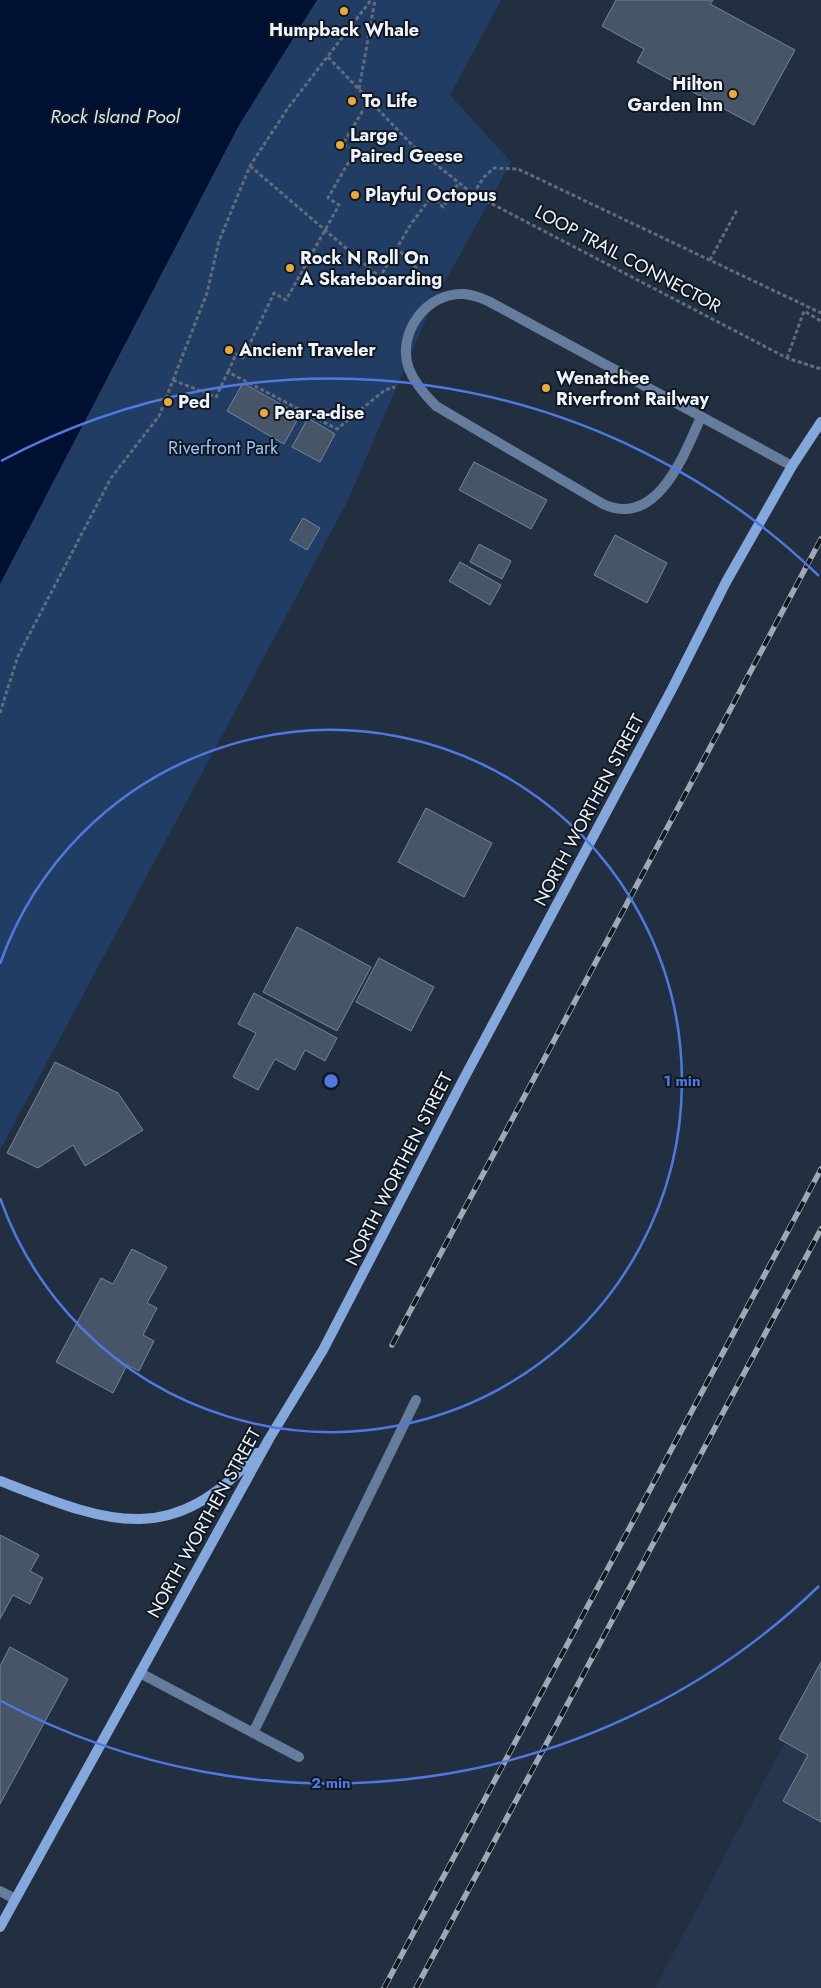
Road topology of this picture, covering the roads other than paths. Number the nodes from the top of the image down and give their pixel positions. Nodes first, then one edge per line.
1 (701, 417) junction
2 (821, 422) edge
3 (792, 466) junction
4 (416, 1400) dead end
5 (269, 1439) junction
6 (0, 1481) edge
7 (140, 1673) junction
8 (253, 1733) junction
9 (299, 1757) dead end
10 (0, 1891) edge
11 (16, 1899) junction
12 (0, 1927) edge

1 - 1 street
1 - 3 street
2 - 3 main road, NORTH WORTHEN STREET
3 - 5 main road, NORTH WORTHEN STREET
4 - 8 street
5 - 6 main road
5 - 7 main road, NORTH WORTHEN STREET
7 - 8 street
7 - 11 main road, NORTH WORTHEN STREET
8 - 9 street
10 - 11 street
11 - 12 main road, NORTH WORTHEN STREET

